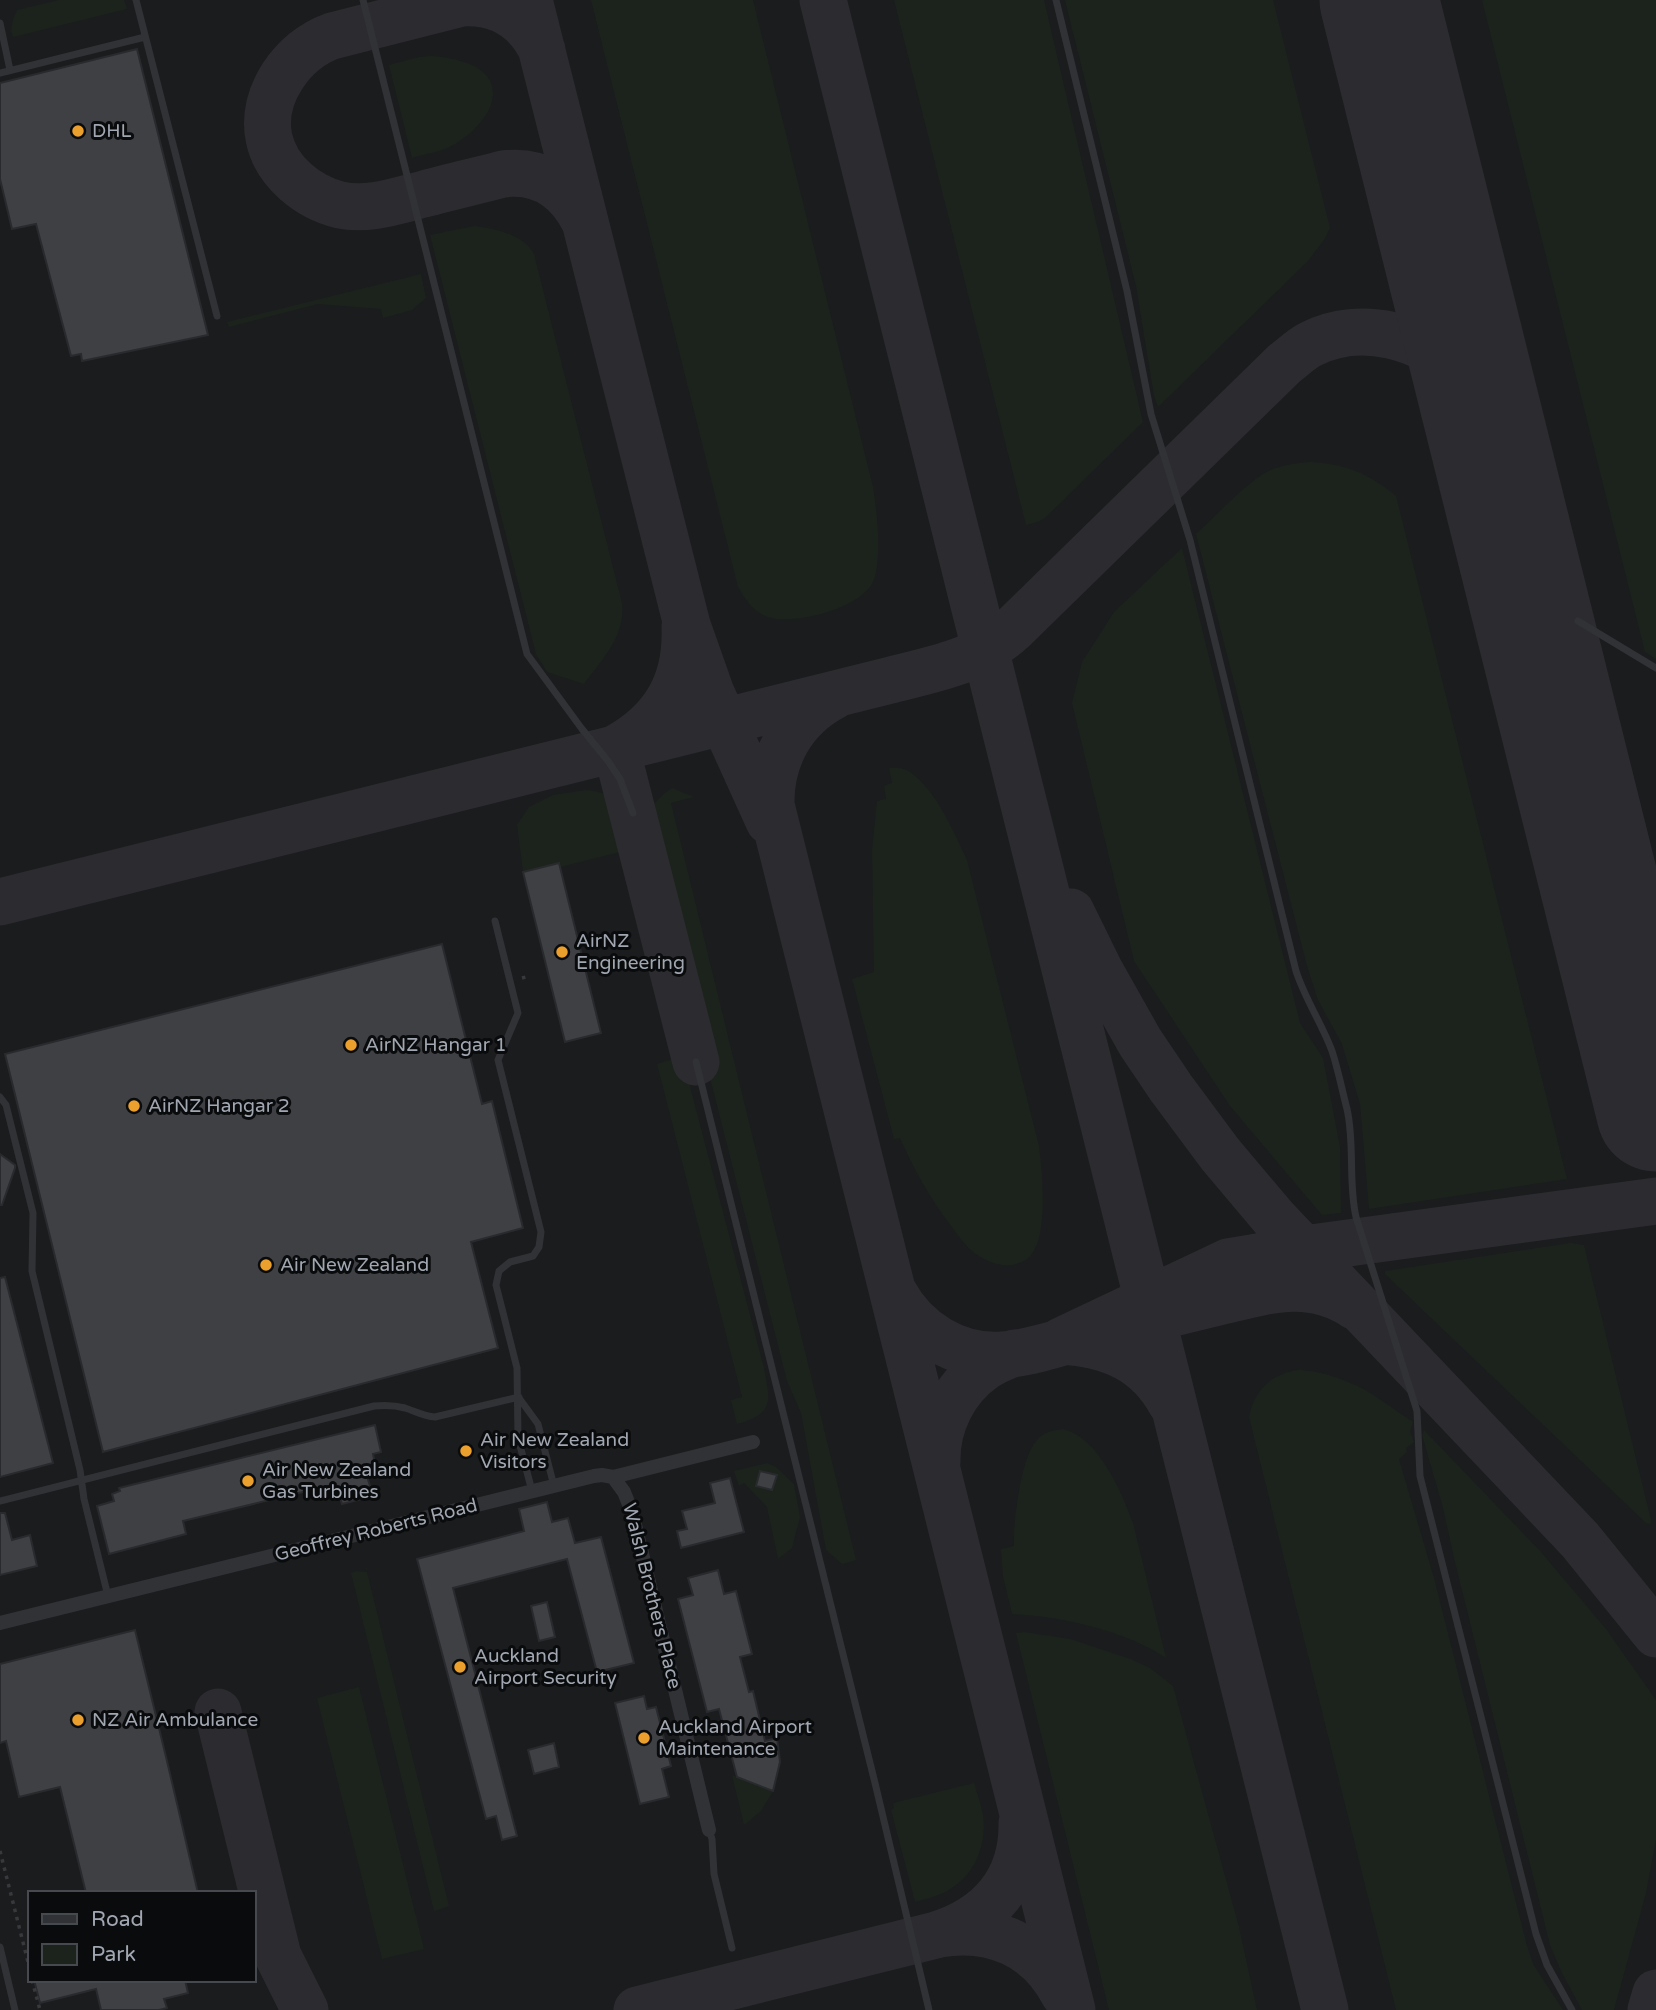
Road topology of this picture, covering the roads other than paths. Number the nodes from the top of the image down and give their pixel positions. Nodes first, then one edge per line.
1 (136, 0) edge
2 (363, 0) edge
3 (1056, 0) edge
4 (0, 23) edge
5 (145, 37) junction
6 (10, 71) junction
7 (0, 73) edge
8 (217, 316) dead end
9 (1578, 621) dead end
10 (1656, 668) edge
11 (633, 813) dead end
12 (495, 921) dead end
13 (696, 1062) dead end
14 (0, 1097) edge
15 (519, 1397) junction
16 (753, 1442) dead end
17 (613, 1477) junction
18 (81, 1481) junction
19 (554, 1486) junction
20 (532, 1491) junction
21 (0, 1501) edge
22 (108, 1597) junction
23 (0, 1623) edge
24 (709, 1830) joint
25 (0, 1947) edge
26 (732, 1948) dead end
27 (16, 2010) edge
28 (929, 2010) edge
29 (1572, 2010) edge

1 - 5 lane
2 - 11 lane
3 - 29 lane
4 - 6 lane
5 - 6 lane
5 - 8 lane
6 - 7 lane
9 - 10 lane
12 - 15 lane
13 - 28 lane
14 - 18 lane
15 - 18 lane
15 - 19 lane
15 - 20 lane
16 - 17 street, Geoffrey Roberts Road
17 - 19 street, Geoffrey Roberts Road
17 - 24 street, Walsh Brothers Place
18 - 21 lane
18 - 22 lane
19 - 20 street, Geoffrey Roberts Road
20 - 22 street, Geoffrey Roberts Road
22 - 23 street, Geoffrey Roberts Road
24 - 26 lane, Walsh Brothers Place
25 - 27 lane

